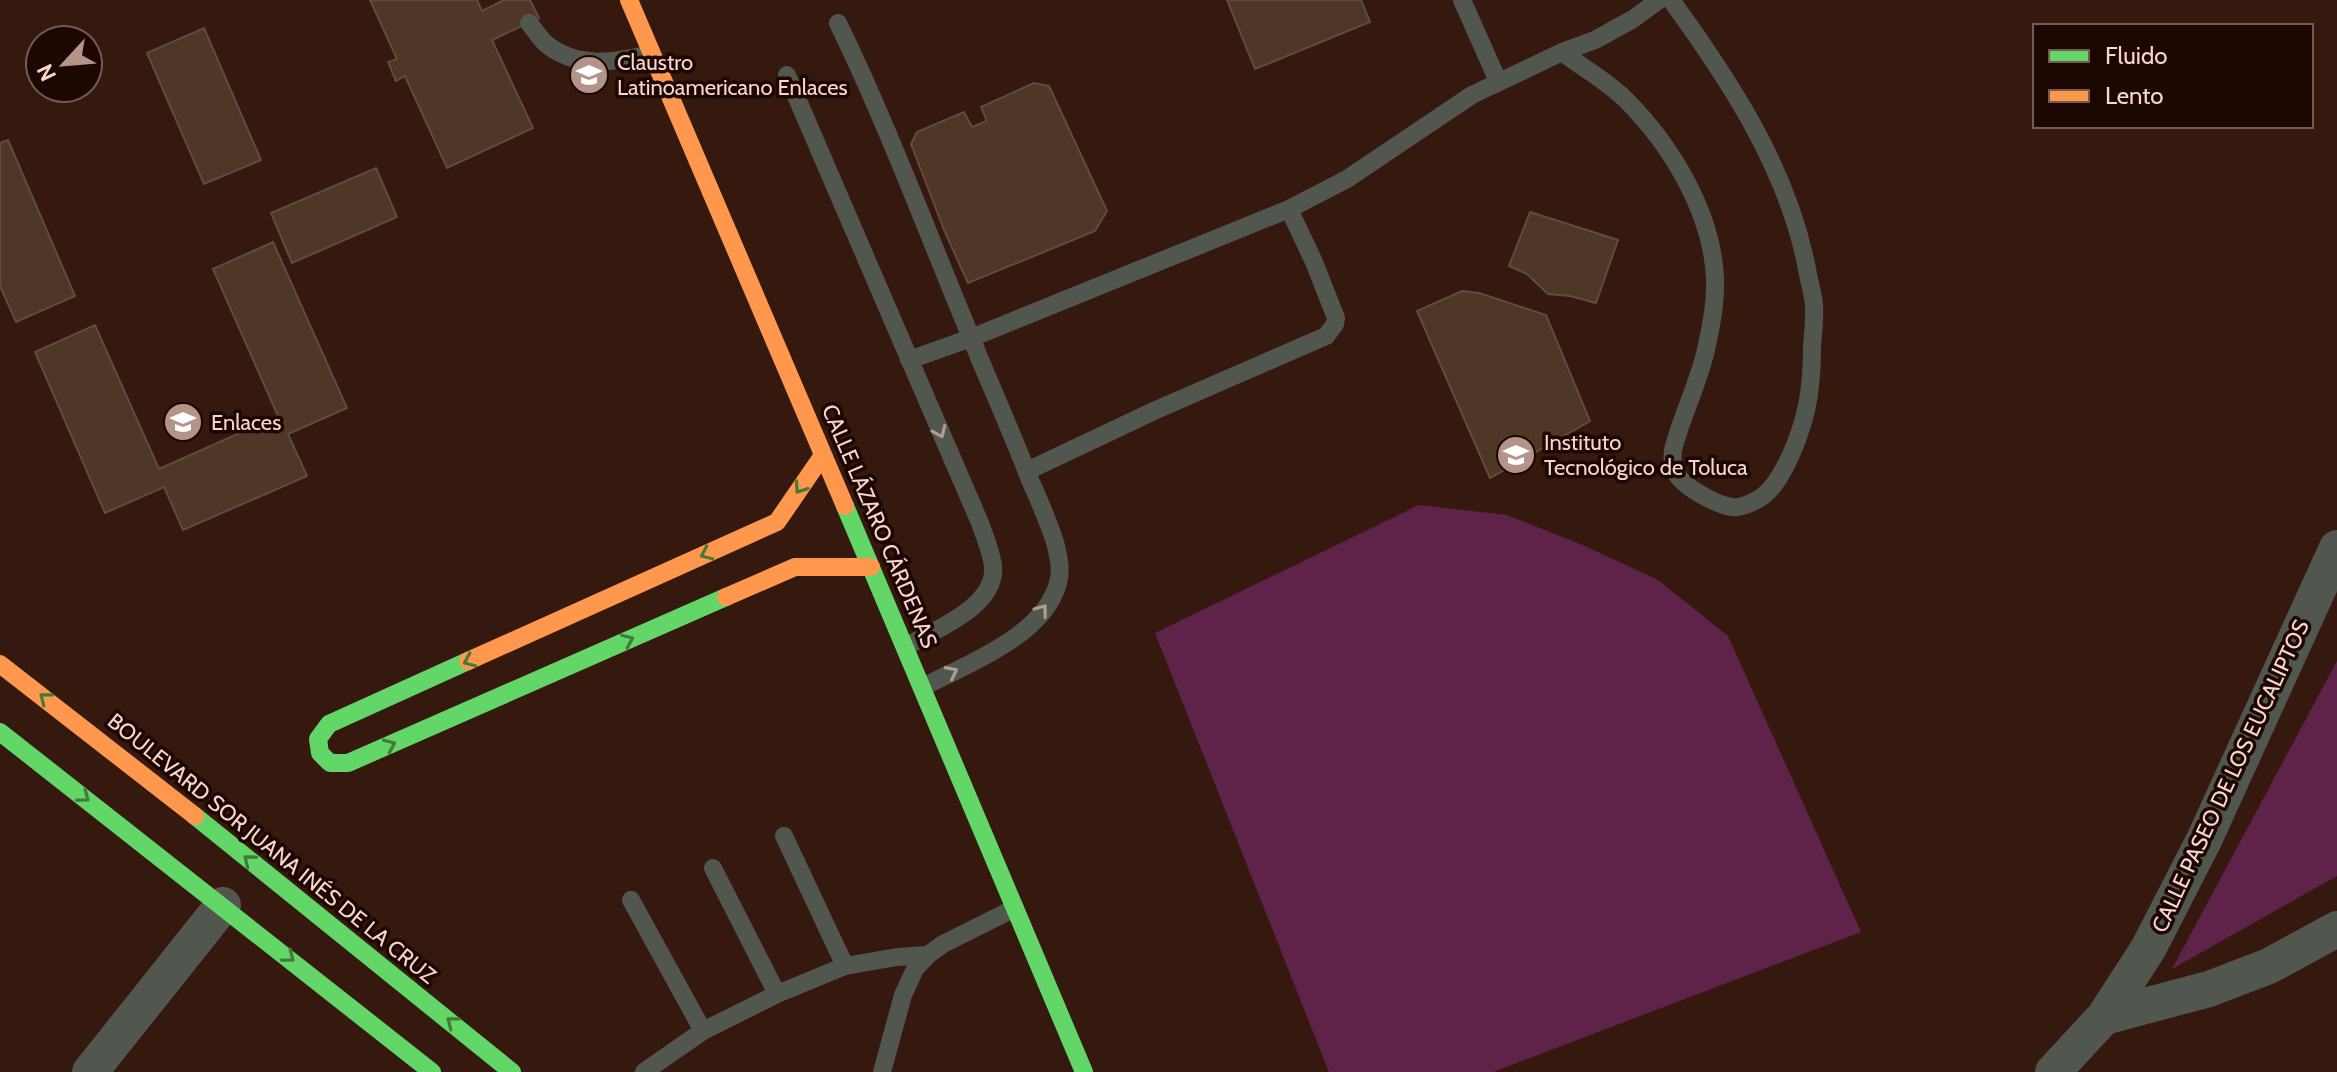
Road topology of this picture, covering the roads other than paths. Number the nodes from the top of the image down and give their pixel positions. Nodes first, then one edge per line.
1 (629, 0) edge
2 (1462, 0) edge
3 (1659, 0) edge
4 (1671, 0) edge
5 (529, 23) dead end
6 (838, 23) dead end
7 (1562, 52) junction
8 (651, 54) junction
9 (787, 75) dead end
10 (1498, 81) junction
11 (1289, 209) junction
12 (971, 338) junction
13 (909, 360) junction
14 (823, 455) junction
15 (1027, 471) junction
16 (2337, 548) edge
17 (871, 567) junction
18 (509, 643) junction
19 (905, 647) junction
20 (0, 664) edge
21 (527, 685) junction
22 (923, 687) junction
23 (4, 743) edge
24 (784, 836) dead end
25 (713, 868) dead end
26 (631, 900) dead end
27 (223, 905) junction
28 (1015, 908) junction
29 (2337, 929) edge
30 (928, 955) junction
31 (845, 966) junction
32 (777, 994) junction
33 (2104, 1017) junction
34 (703, 1031) junction
35 (90, 1072) edge
36 (432, 1072) edge
37 (512, 1072) edge
38 (644, 1072) edge
39 (882, 1072) edge
40 (1084, 1072) edge
41 (2053, 1072) edge

1 - 8 street, CALLE LÁZARO CÁRDENAS
2 - 10 lane
3 - 7 lane
4 - 7 lane
5 - 8 lane
6 - 12 lane
7 - 10 lane
8 - 14 street, CALLE LÁZARO CÁRDENAS
9 - 13 lane
10 - 11 lane
11 - 12 lane
11 - 15 lane
12 - 13 lane
12 - 15 lane
13 -> 19 lane
14 - 17 street, CALLE LÁZARO CÁRDENAS
14 -> 18 street
22 -> 15 lane
16 - 33 street, CALLE PASEO DE LOS EUCALIPTOS
17 - 19 street, CALLE LÁZARO CÁRDENAS
21 -> 17 street
18 - 21 street
18 -> 21 street
19 - 22 street, CALLE LÁZARO CÁRDENAS
37 -> 20 street, BOULEVARD SOR JUANA INÉS DE LA CRUZ
22 - 28 street, CALLE LÁZARO CÁRDENAS
23 -> 27 street
24 - 31 lane
25 - 32 lane
26 - 34 lane
27 - 35 street
27 -> 36 street
28 - 30 lane
28 - 40 street, CALLE LÁZARO CÁRDENAS
29 - 33 street
30 - 31 lane
30 - 39 lane
31 - 32 lane
32 - 34 lane
33 - 41 street, CALLE PASEO DE LOS EUCALIPTOS
34 - 38 lane

